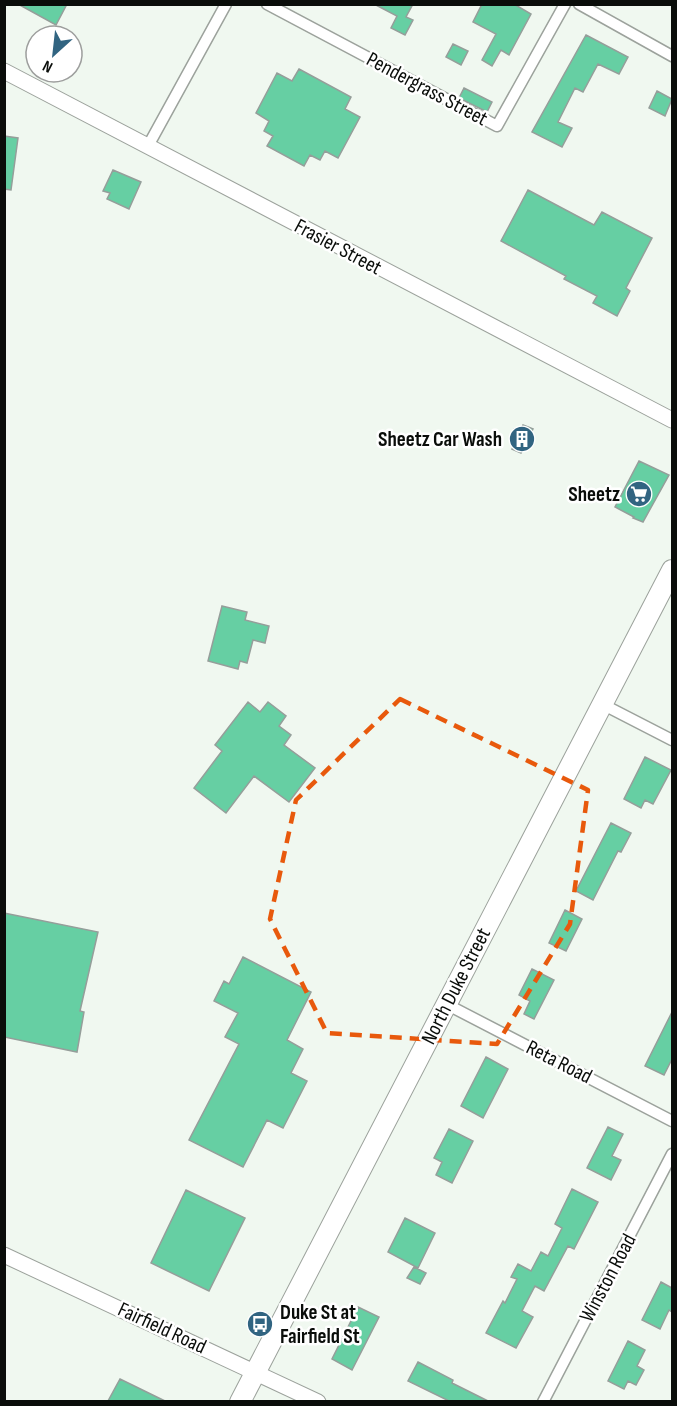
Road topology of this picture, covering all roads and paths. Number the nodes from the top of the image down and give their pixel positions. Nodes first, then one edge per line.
1 (226, 4) edge
2 (267, 4) edge
3 (565, 4) edge
4 (579, 4) edge
5 (672, 56) edge
6 (4, 71) edge
7 (148, 146) junction
8 (672, 420) edge
9 (672, 570) edge
10 (602, 704) junction
11 (672, 740) edge
12 (446, 1004) junction
13 (672, 1121) edge
14 (672, 1154) edge
15 (4, 1255) edge
16 (255, 1373) junction
17 (240, 1401) edge
18 (318, 1401) edge
19 (543, 1401) edge

1 - 7 street
2 - 3 street, Pendergrass Street
4 - 5 street
6 - 7 street, Frasier Street
7 - 8 street, Frasier Street
9 - 10 highway, North Duke Street
10 - 11 street
10 - 12 highway, North Duke Street
12 - 13 street, Reta Road
12 - 16 highway, North Duke Street
14 - 19 street, Winston Road
15 - 16 street, Fairfield Road
16 - 17 highway, North Duke Street
16 - 18 street, Fairfield Road

